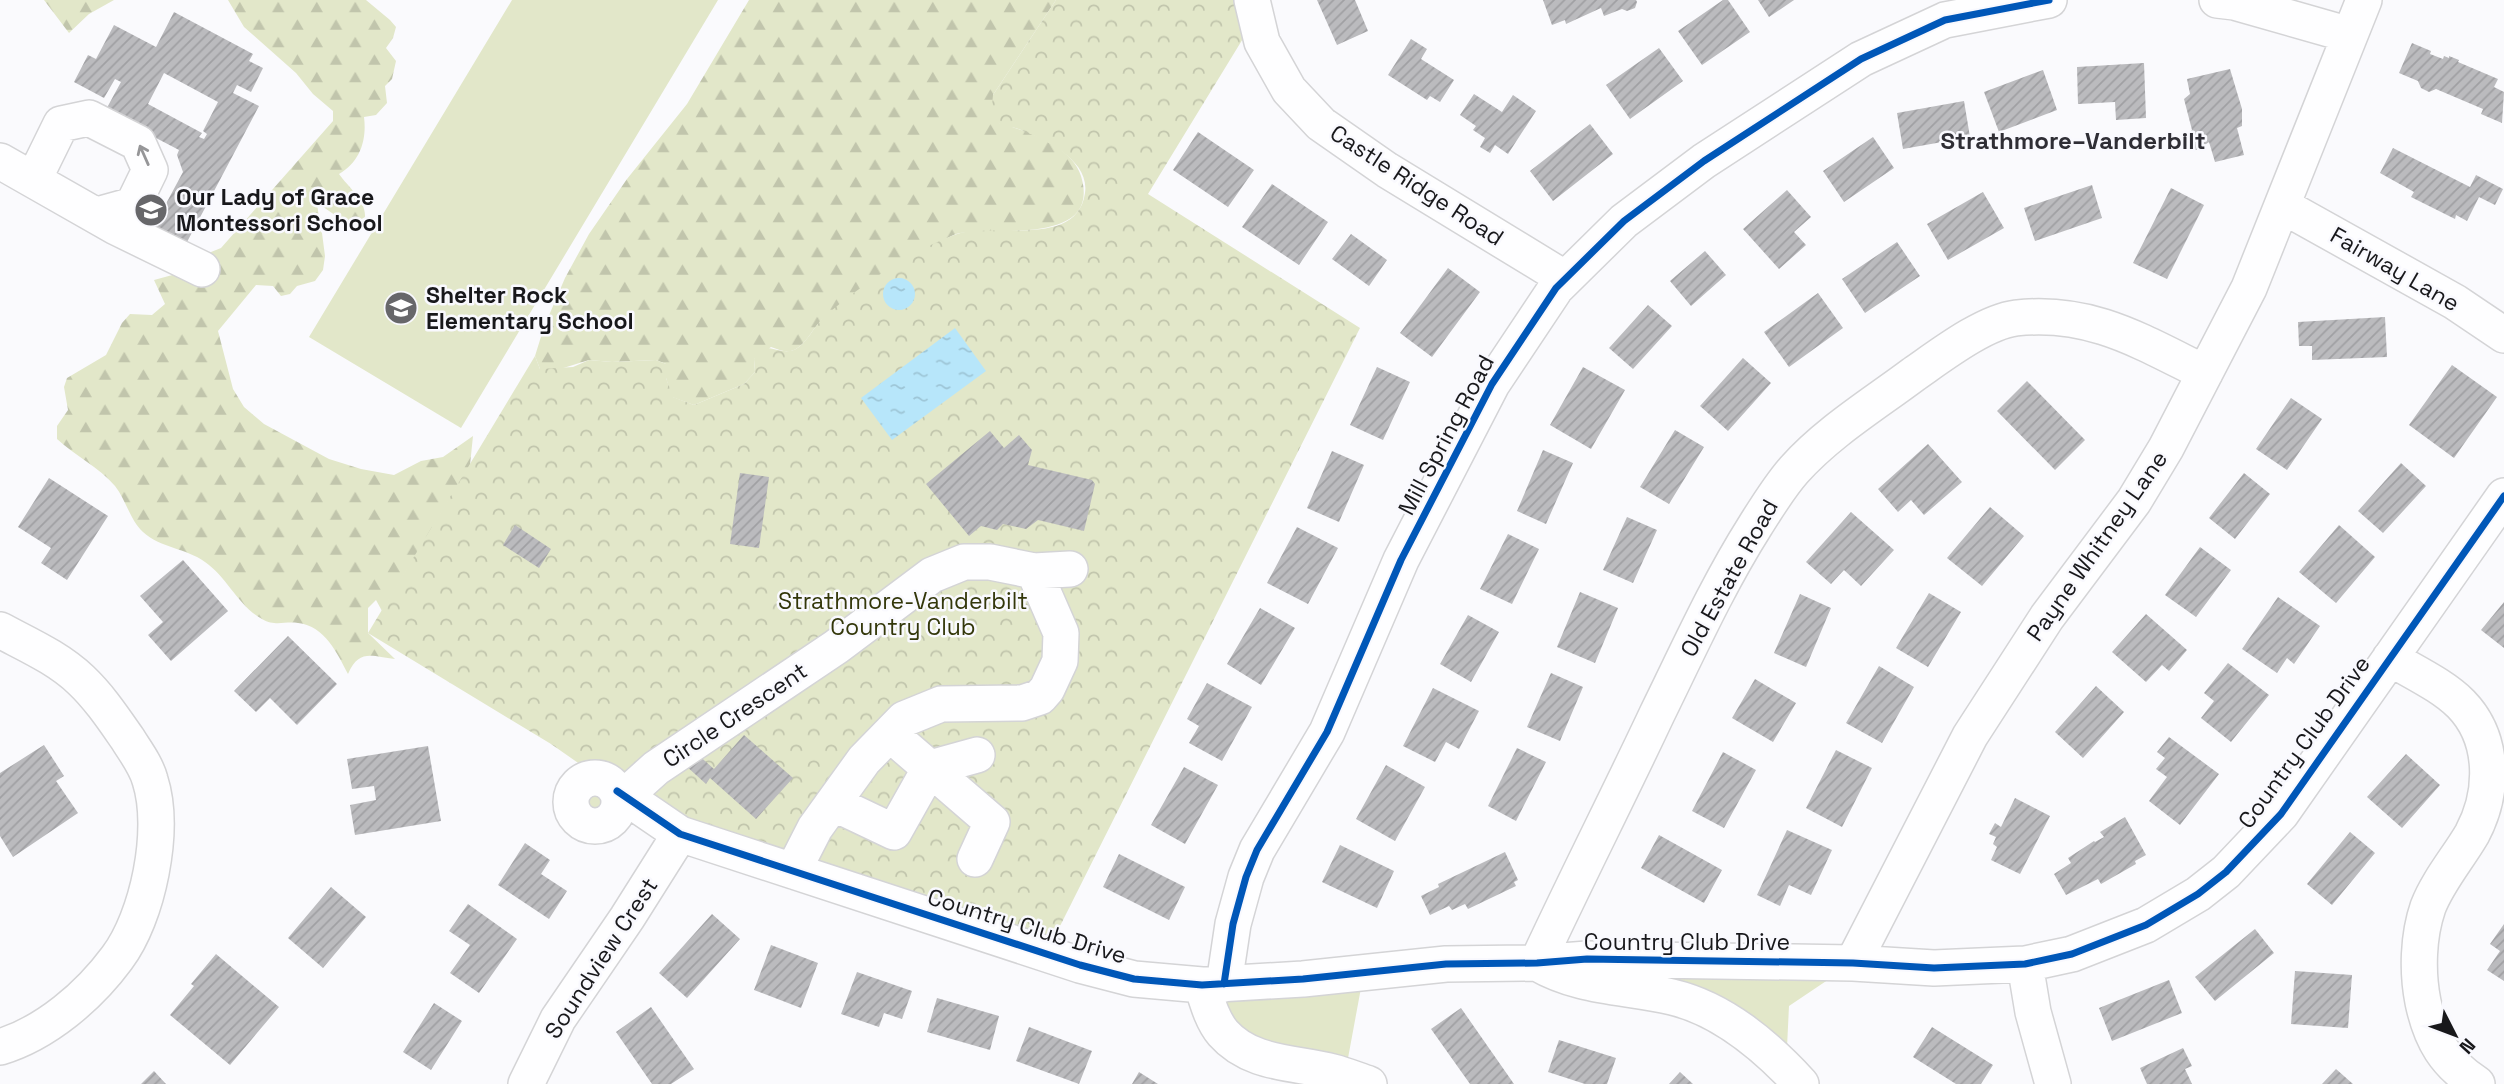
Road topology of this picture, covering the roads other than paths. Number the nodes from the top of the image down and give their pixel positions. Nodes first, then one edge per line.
1 (1252, 0) edge
2 (2049, 0) edge
3 (2217, 0) edge
4 (2364, 0) edge
5 (2350, 35) junction
6 (0, 161) edge
7 (34, 179) junction
8 (2283, 206) junction
9 (97, 215) junction
10 (202, 269) dead end
11 (1564, 278) junction
12 (2504, 335) edge
13 (2205, 373) junction
14 (2504, 496) edge
15 (1070, 569) dead end
16 (1034, 570) junction
17 (0, 630) edge
18 (2389, 658) junction
19 (890, 734) junction
20 (976, 755) dead end
21 (930, 768) junction
22 (824, 815) junction
23 (680, 834) junction
24 (975, 859) dead end
25 (793, 871) junction
26 (1537, 962) junction
27 (1853, 963) junction
28 (2025, 964) junction
29 (1213, 984) junction
30 (0, 1046) edge
31 (526, 1084) edge
32 (1368, 1084) edge
33 (1801, 1084) edge
34 (2053, 1084) edge
35 (2477, 1084) edge

1 - 11 street, Castle Ridge Road
2 - 11 street, Mill Spring Road
3 - 5 street
4 - 5 street, Payne Whitney Lane
5 - 8 street, Payne Whitney Lane
6 - 7 street
7 - 9 street
9 -> 7 street
8 - 12 street, Fairway Lane
8 - 13 street, Payne Whitney Lane
9 - 10 street
11 - 29 street, Mill Spring Road
13 - 26 street, Old Estate Road
13 - 27 street, Payne Whitney Lane
14 - 18 street, Country Club Drive
15 - 16 street, Circle Crescent
16 - 19 street
16 - 23 street, Circle Crescent
17 - 30 street
18 - 28 street, Country Club Drive
18 - 35 street
19 - 21 street
19 - 22 street
20 - 21 street
21 - 22 street
21 - 24 street
22 - 25 street
23 - 25 street, Country Club Drive
23 - 31 street, Soundview Crest
25 - 29 street, Country Club Drive
26 - 27 street, Country Club Drive
26 - 29 street, Country Club Drive
26 - 33 street
27 - 28 street, Country Club Drive
28 - 34 street
29 - 32 street, Mill Spring Road

